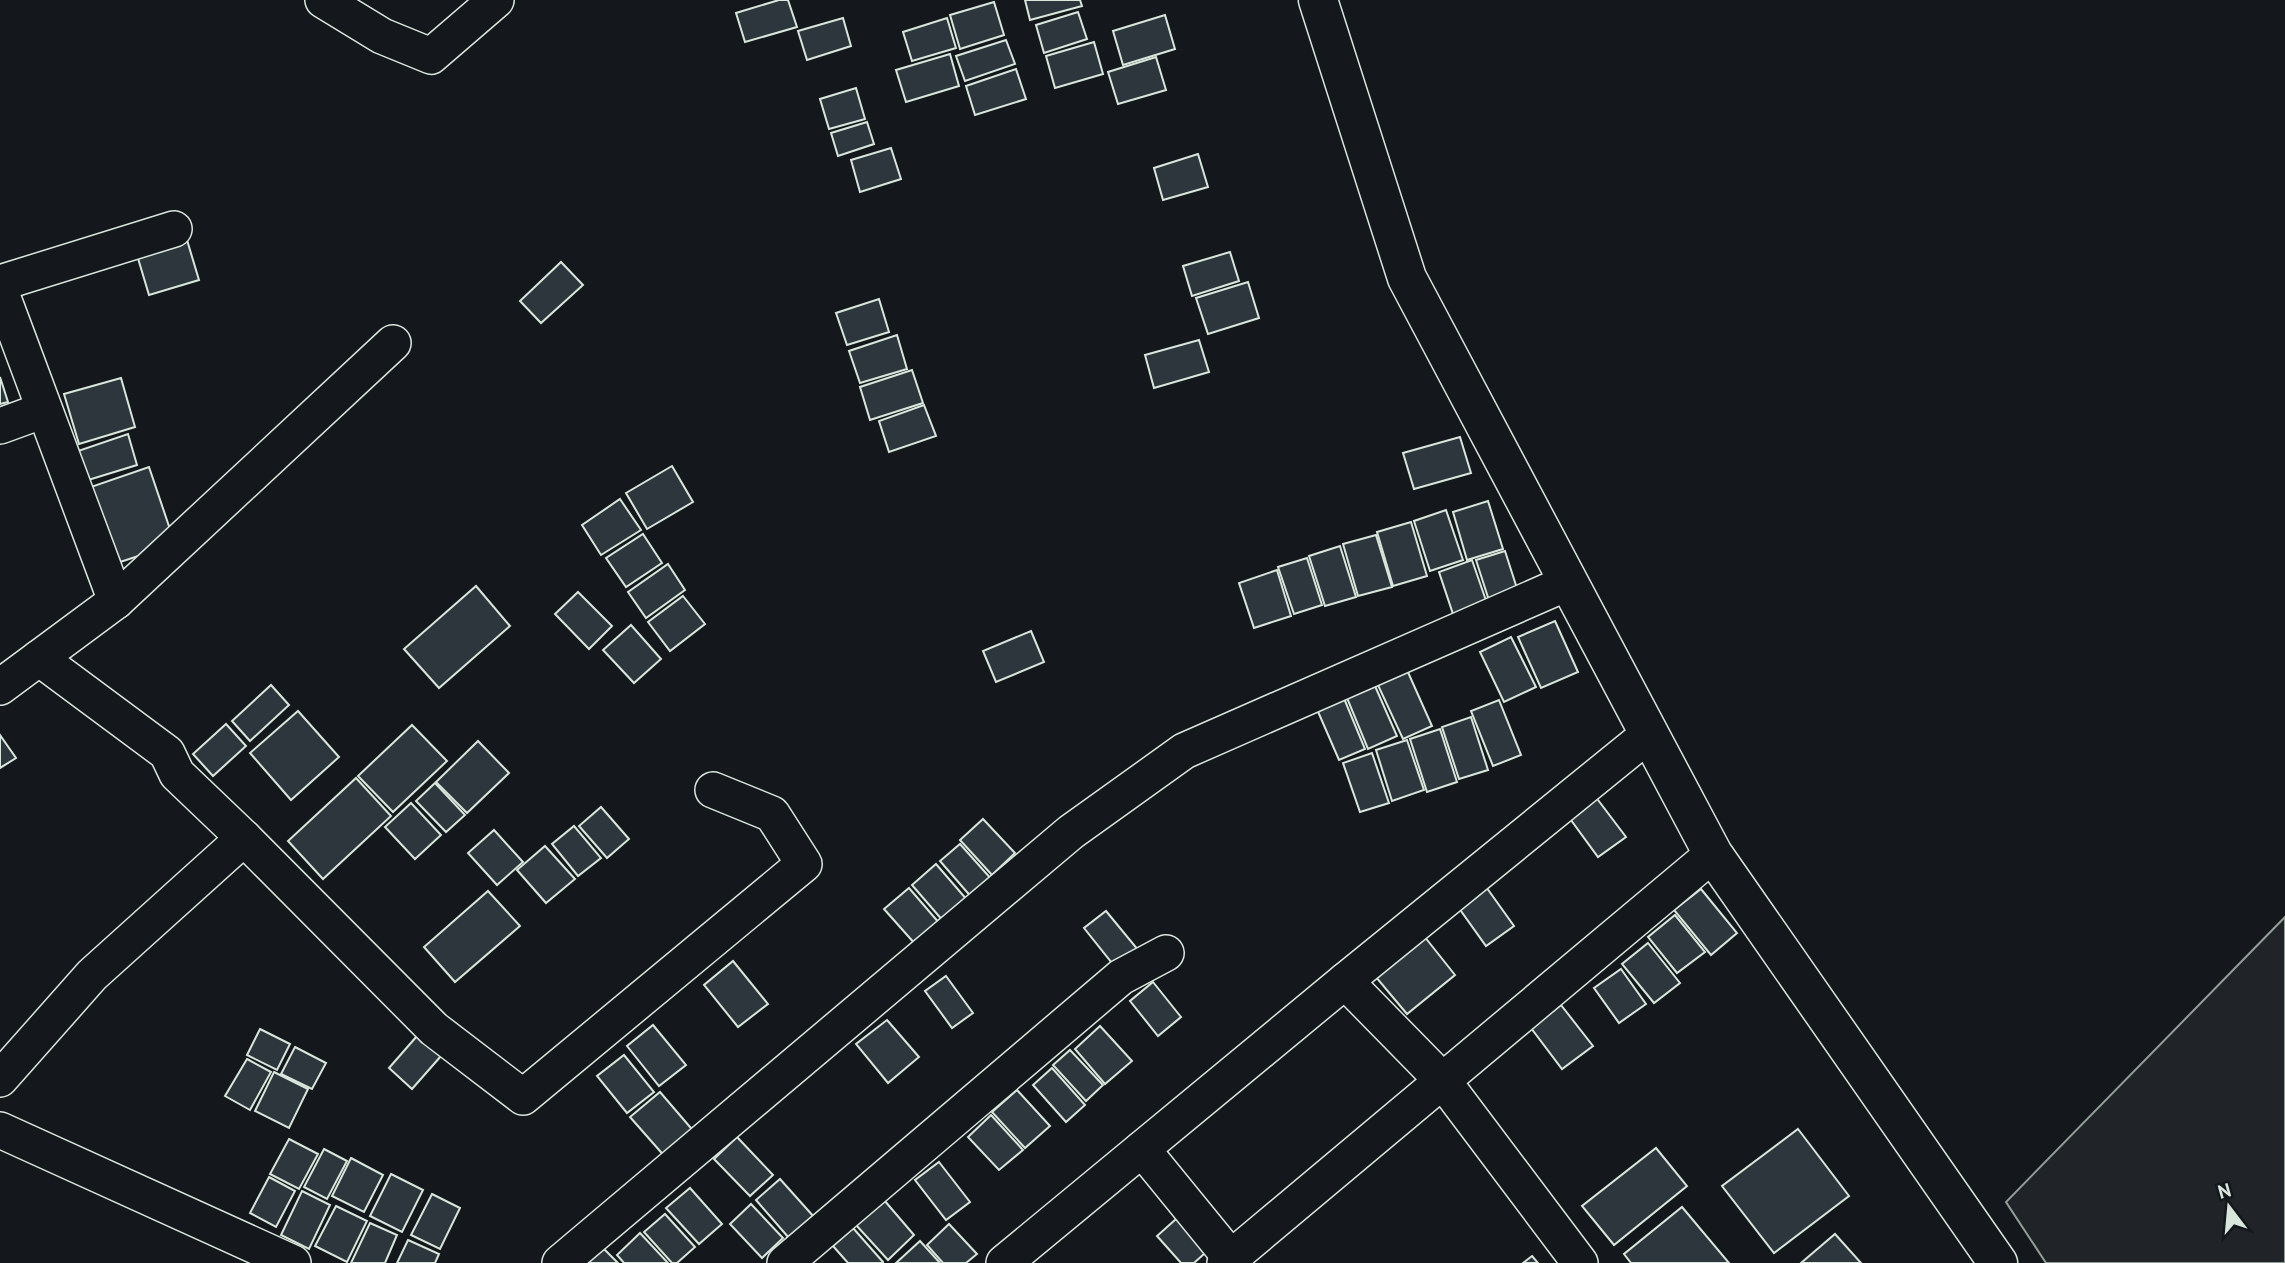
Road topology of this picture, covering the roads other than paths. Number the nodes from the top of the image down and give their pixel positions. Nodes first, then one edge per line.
1 (323, 0) edge
2 (496, 0) edge
3 (1318, 0) edge
4 (174, 229) dead end
5 (0, 283) edge
6 (0, 290) edge
7 (393, 343) dead end
8 (44, 410) junction
9 (0, 426) edge
10 (1569, 582) junction
11 (116, 601) junction
12 (39, 658) junction
13 (0, 687) edge
14 (1649, 734) junction
15 (713, 790) dead end
16 (244, 838) junction
17 (1713, 854) junction
18 (1166, 953) dead end
19 (1345, 981) junction
20 (0, 1079) edge
21 (1443, 1081) junction
22 (0, 1130) edge
23 (1142, 1149) junction
24 (1230, 1261) edge
25 (293, 1263) edge
26 (560, 1263) edge
27 (785, 1263) edge
28 (1004, 1263) edge
29 (1580, 1263) edge
30 (1998, 1263) edge

1 - 2 street
3 - 10 street
4 - 5 street
6 - 8 street
7 - 11 street
8 - 9 street
8 - 11 street
10 - 14 street
10 - 26 street
11 - 12 street
12 - 13 street
12 - 16 street
14 - 17 street
14 - 19 street
15 - 16 street
16 - 20 street
17 - 21 street
17 - 30 street
18 - 27 street
19 - 21 street
19 - 23 street
21 - 24 street
21 - 29 street
22 - 25 street
23 - 24 street
23 - 28 street

